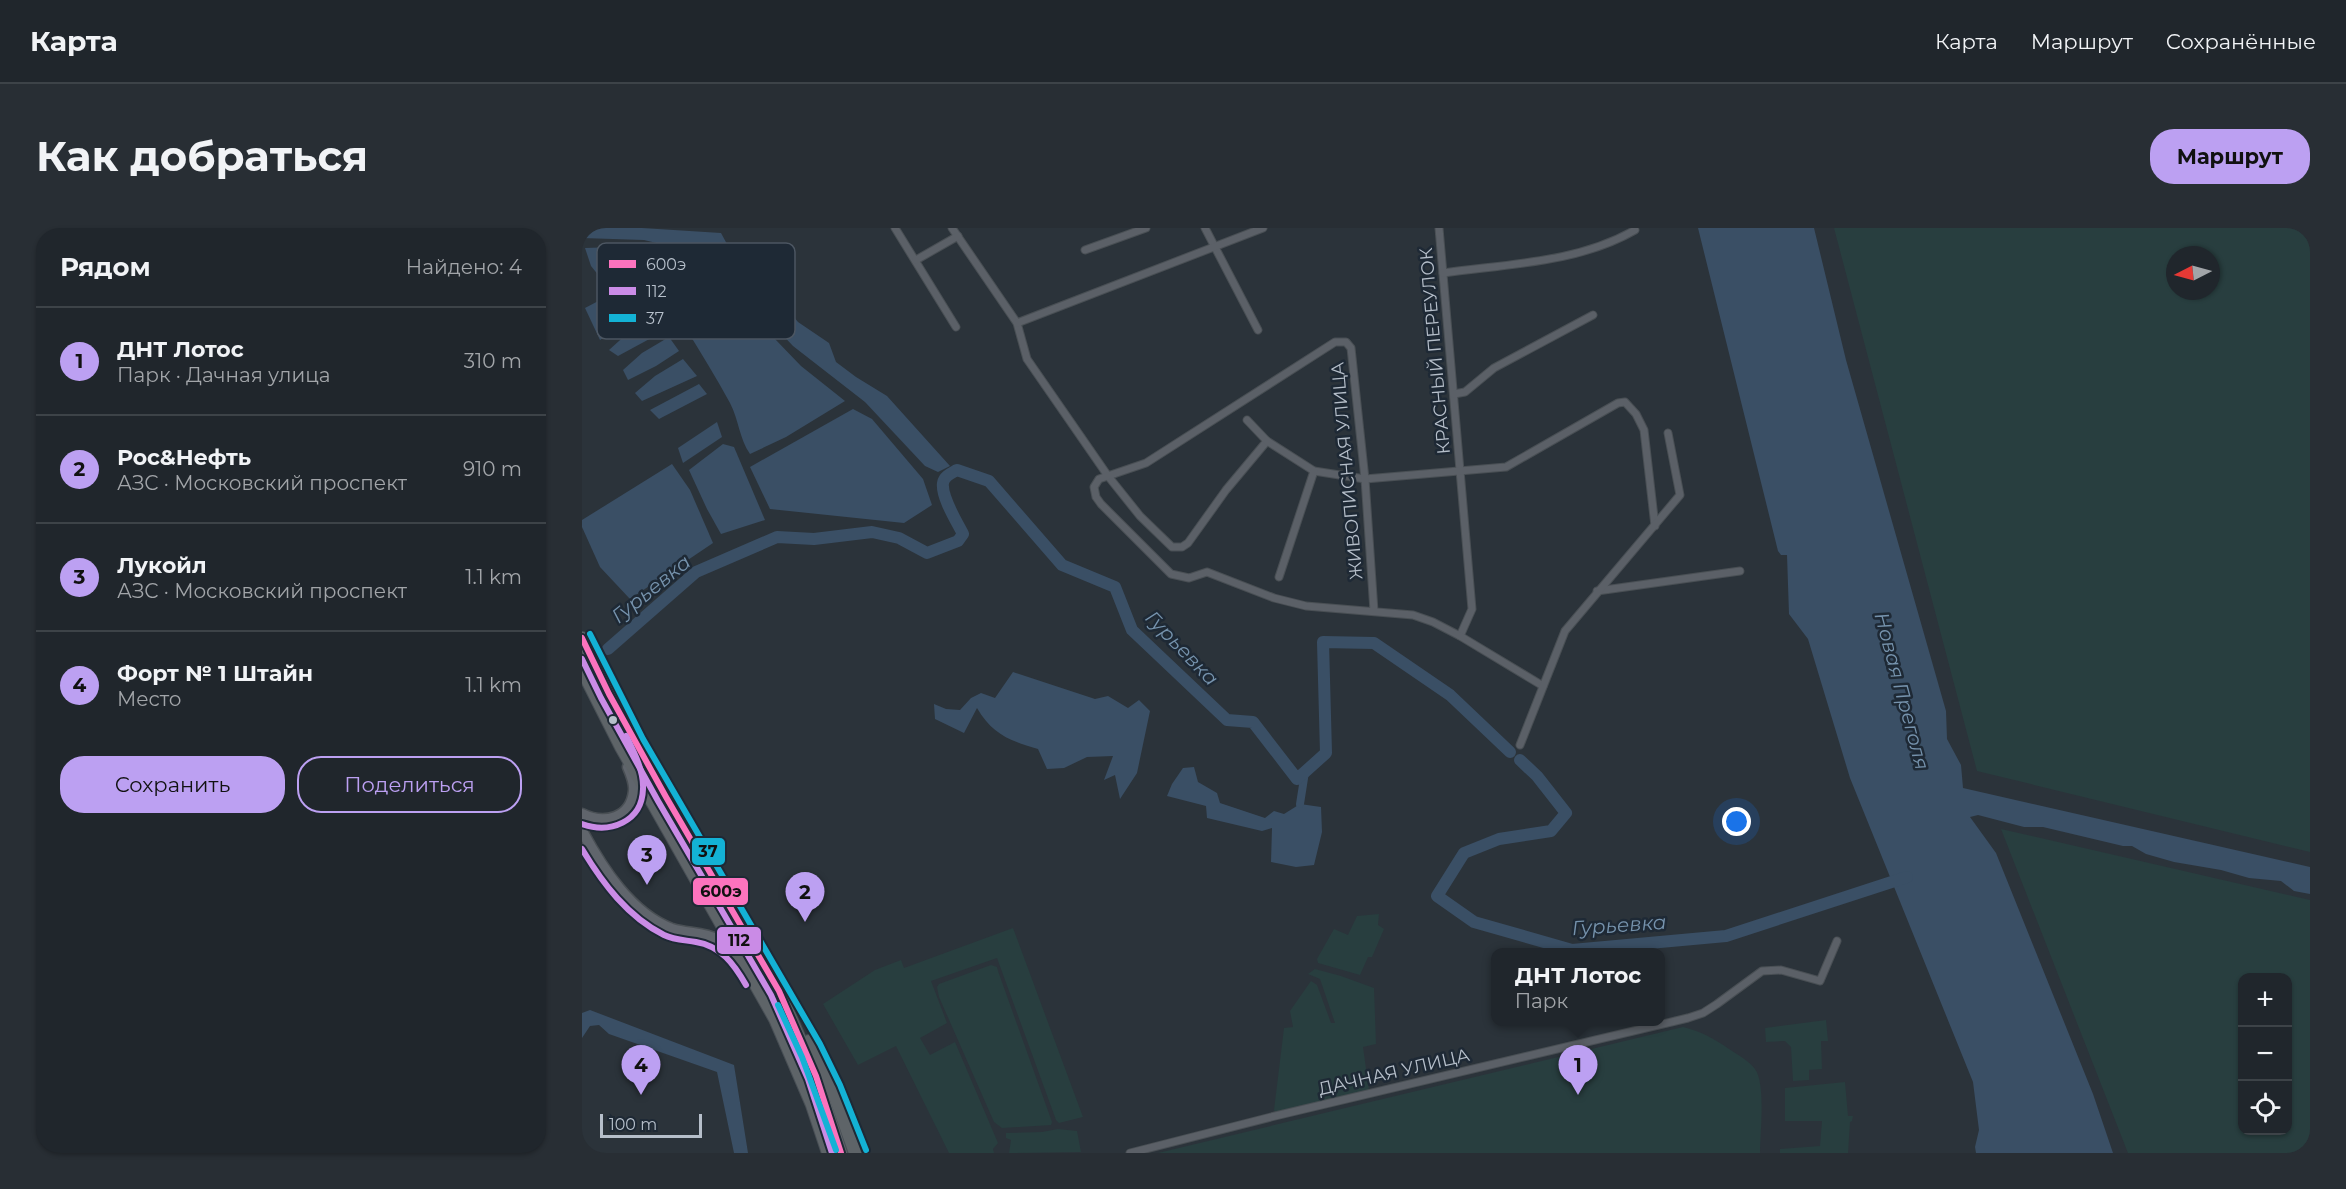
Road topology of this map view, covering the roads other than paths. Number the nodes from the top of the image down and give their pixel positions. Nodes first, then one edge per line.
1 (895, 228) edge
2 (952, 228) edge
3 (1146, 228) edge
4 (1205, 228) edge
5 (1263, 228) edge
6 (1439, 228) edge
7 (1635, 230) dead end
8 (958, 236) junction
9 (1214, 246) junction
10 (1085, 250) dead end
11 (916, 260) junction
12 (1443, 273) junction
13 (1593, 315) dead end
14 (1017, 322) junction
15 (956, 327) dead end
16 (1258, 330) dead end
17 (1454, 394) junction
18 (1247, 420) dead end
19 (1668, 433) dead end
20 (1267, 441) junction
21 (1314, 471) junction
22 (1461, 472) junction
23 (1108, 476) junction
24 (1365, 479) junction
25 (1655, 526) junction
26 (1740, 571) dead end
27 (1279, 577) dead end
28 (1597, 591) junction
29 (1374, 611) junction
30 (1460, 636) junction
31 (582, 638) edge
32 (582, 670) edge
33 (1543, 686) junction
34 (1520, 745) dead end
35 (621, 747) junction
36 (582, 814) edge
37 (582, 831) edge
38 (1837, 941) dead end
39 (740, 956) junction
40 (779, 991) junction
41 (1665, 1023) edge
42 (1654, 1026) edge
43 (828, 1153) edge
44 (841, 1153) edge
45 (856, 1153) edge
46 (1130, 1153) edge

1 - 11 street
2 - 8 street
3 - 10 street
4 - 9 street
5 - 9 street
6 - 12 street, КРАСНЫЙ ПЕРЕУЛОК
7 - 12 street
8 - 11 street
8 - 14 street
9 - 14 street
9 - 16 street
11 - 15 street
12 - 17 street, КРАСНЫЙ ПЕРЕУЛОК
13 - 17 street
14 - 23 street
17 - 22 street, КРАСНЫЙ ПЕРЕУЛОК
18 - 20 street
19 - 25 street
20 - 21 street
20 - 23 street
21 - 24 street
21 - 27 street
22 - 24 street
22 - 25 street
22 - 30 street, КРАСНЫЙ ПЕРЕУЛОК
23 - 24 street, ЖИВОПИСНАЯ УЛИЦА
23 - 29 street
24 - 29 street, ЖИВОПИСНАЯ УЛИЦА
25 - 28 street
26 - 28 street
28 - 33 street
29 - 30 street
30 - 33 street
31 - 40 highway
32 - 35 highway
33 - 34 street
35 - 36 main road
35 - 39 highway
37 - 39 main road
38 - 41 street, ДАЧНАЯ УЛИЦА
39 - 43 highway
40 - 44 highway
40 - 45 highway
42 - 46 street, ДАЧНАЯ УЛИЦА

